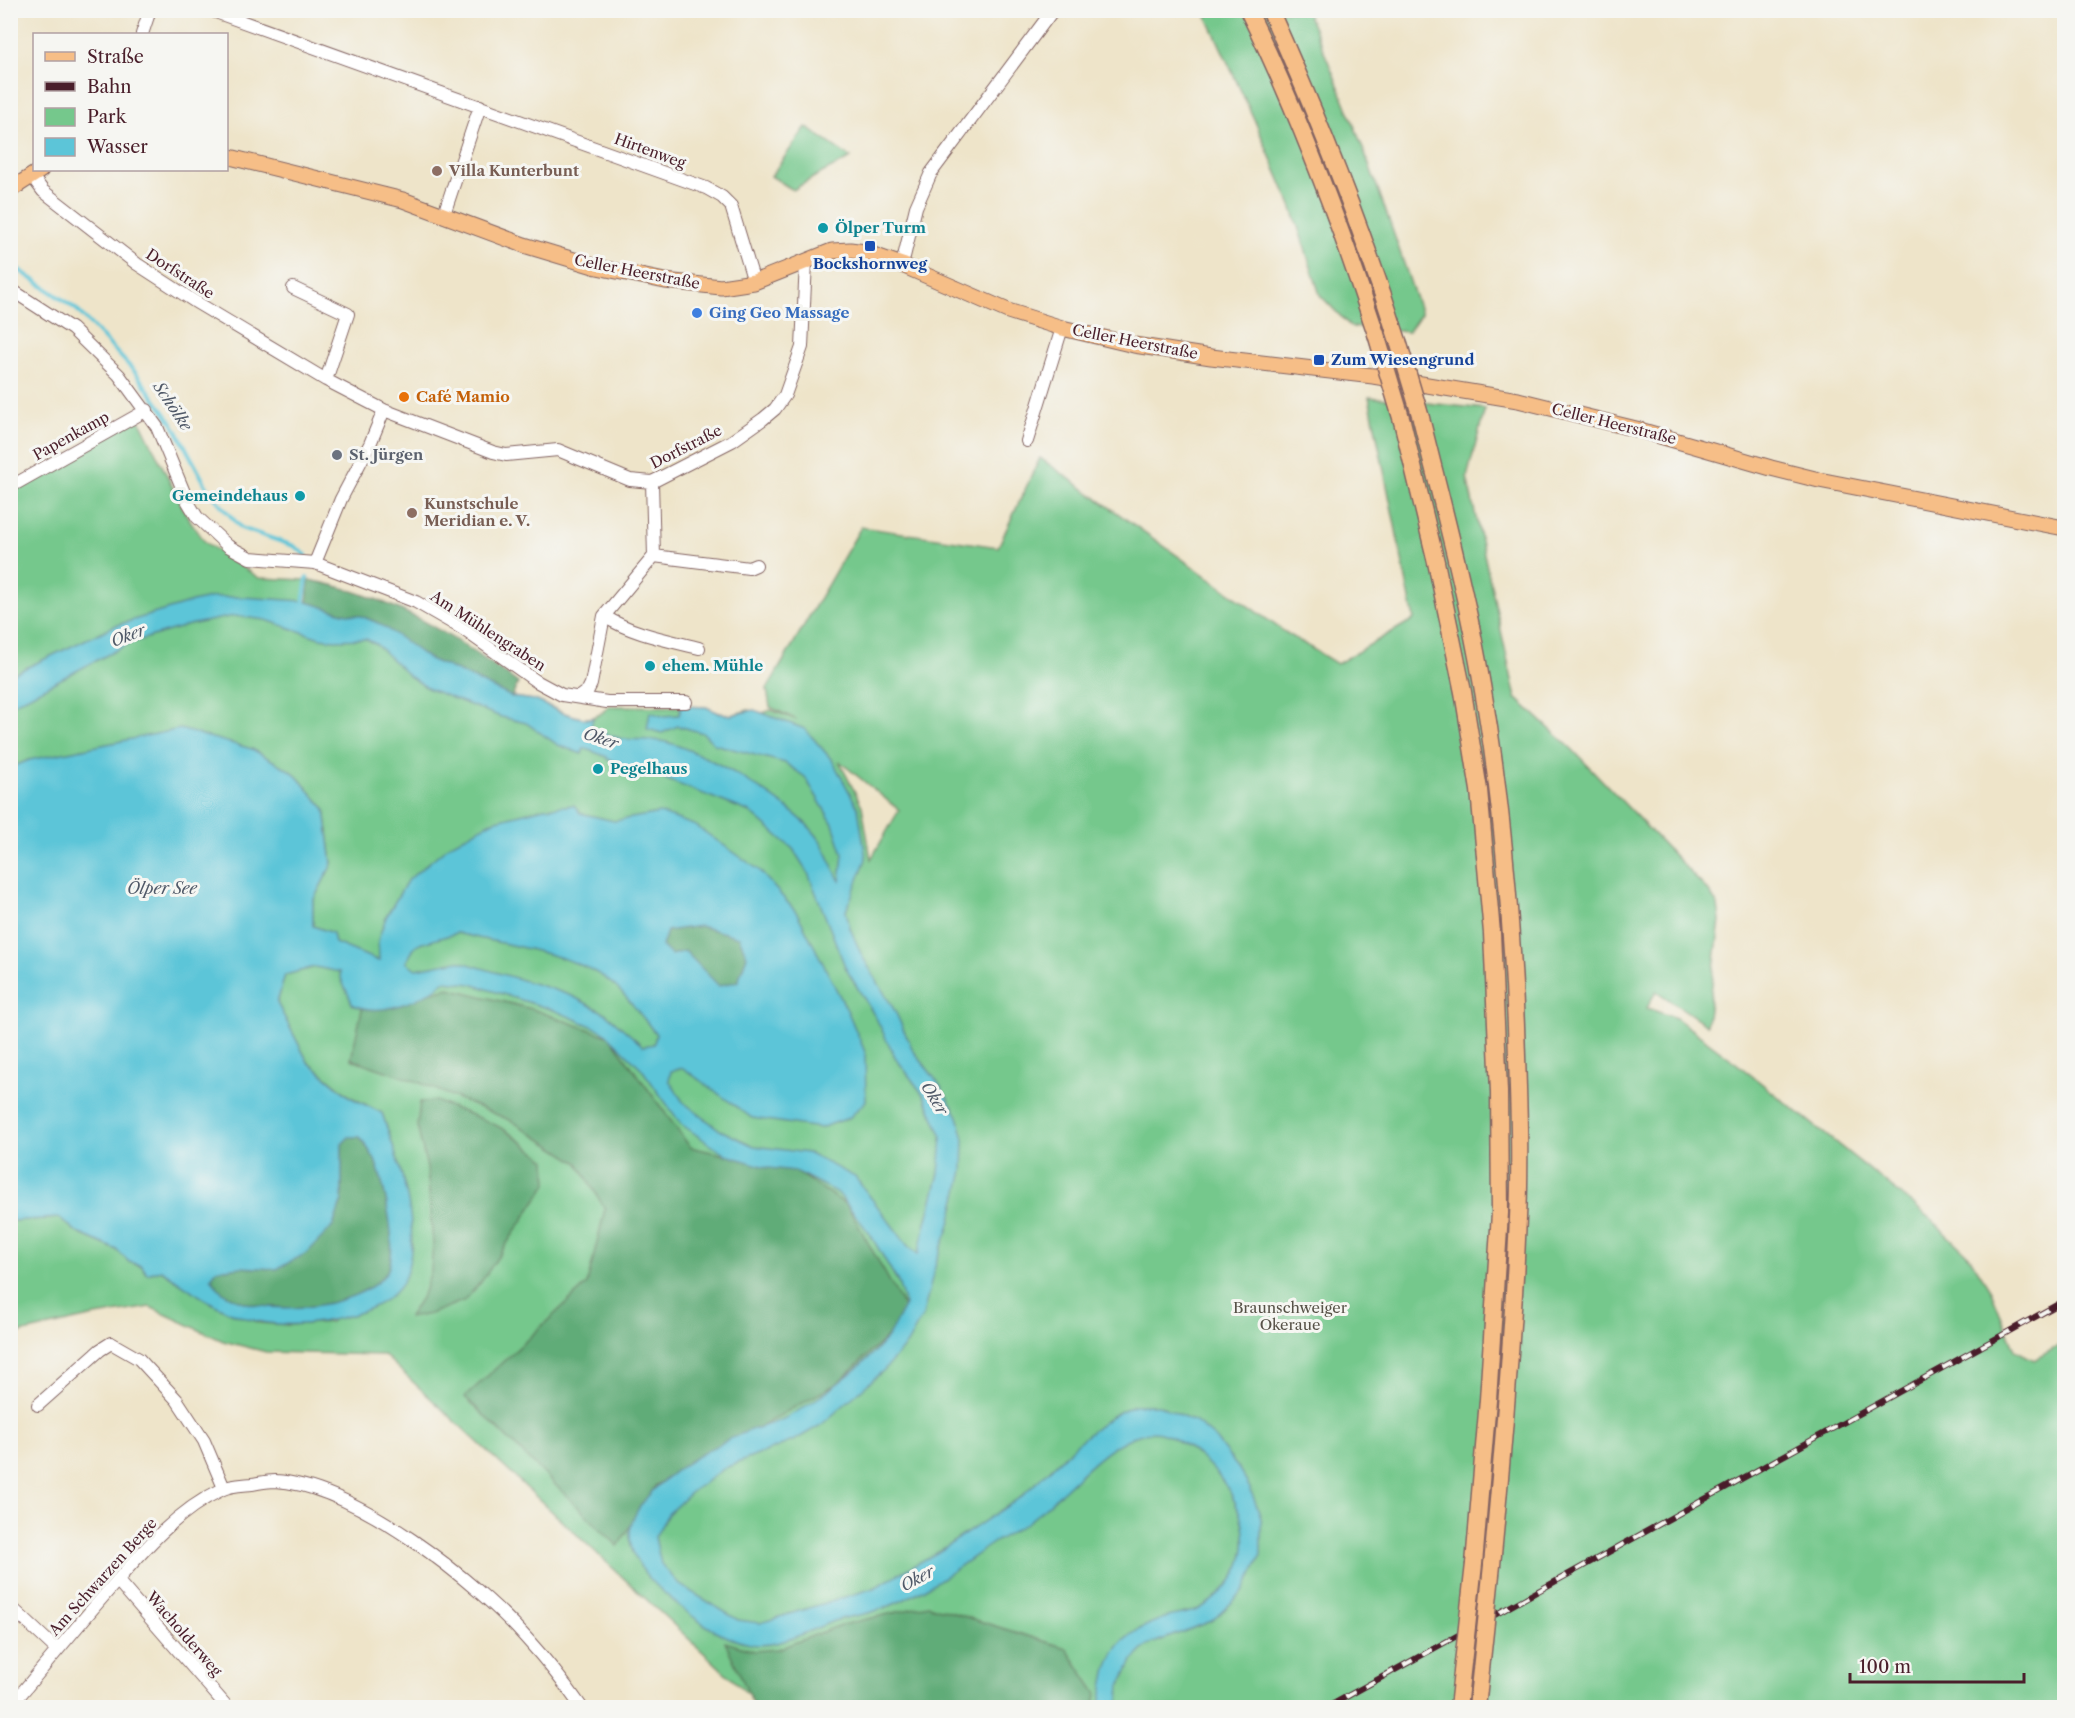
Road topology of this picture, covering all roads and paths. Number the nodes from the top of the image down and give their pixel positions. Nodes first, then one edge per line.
1 (150, 10) edge
2 (210, 10) edge
3 (1053, 10) edge
4 (1247, 10) edge
5 (1270, 10) edge
6 (142, 33) edge
7 (480, 106) junction
8 (228, 156) edge
9 (36, 172) edge
10 (10, 190) edge
11 (444, 214) junction
12 (806, 262) junction
13 (902, 265) junction
14 (754, 282) junction
15 (293, 288) dead end
16 (10, 289) edge
17 (1062, 328) junction
18 (326, 380) junction
19 (147, 410) junction
20 (384, 410) junction
21 (1027, 441) dead end
22 (652, 482) junction
23 (10, 487) edge
24 (2064, 528) edge
25 (654, 556) junction
26 (315, 563) junction
27 (756, 565) dead end
28 (604, 616) junction
29 (699, 648) dead end
30 (580, 696) junction
31 (686, 702) dead end
32 (38, 1405) dead end
33 (224, 1488) junction
34 (117, 1580) junction
35 (10, 1606) edge
36 (57, 1650) junction
37 (10, 1707) edge
38 (228, 1707) edge
39 (582, 1707) edge
40 (1458, 1707) edge
41 (1477, 1707) edge

1 - 6 street
2 - 7 street, Hirtenweg
3 - 13 street
4 - 40 highway, bridge
5 - 41 highway, bridge
7 - 11 street
7 - 14 street, Hirtenweg
8 - 11 main road, Celler Heerstraße
9 - 10 main road
9 - 18 street, Dorfstraße
11 - 14 main road, Celler Heerstraße
12 - 13 main road, Celler Heerstraße
12 - 14 main road, Celler Heerstraße
12 - 22 street, Dorfstraße
13 - 17 main road, Celler Heerstraße
15 - 18 street
16 - 19 street, Am Mühlengraben
17 - 21 street
17 - 24 main road, Celler Heerstraße
18 - 20 street, Dorfstraße
19 - 23 street, Papenkamp
19 - 26 street, Am Mühlengraben
20 - 22 street, Dorfstraße
20 - 26 street
22 - 25 street
25 - 27 street
25 - 28 street
26 - 30 street, Am Mühlengraben
28 - 29 street
28 - 30 street
30 - 31 street, Am Mühlengraben
32 - 33 street
33 - 34 street, Am Schwarzen Berge
33 - 39 street, Am Schwarzen Berge
34 - 36 street, Am Schwarzen Berge
34 - 38 street, Wacholderweg
35 - 36 street
36 - 37 street, Am Schwarzen Berge

